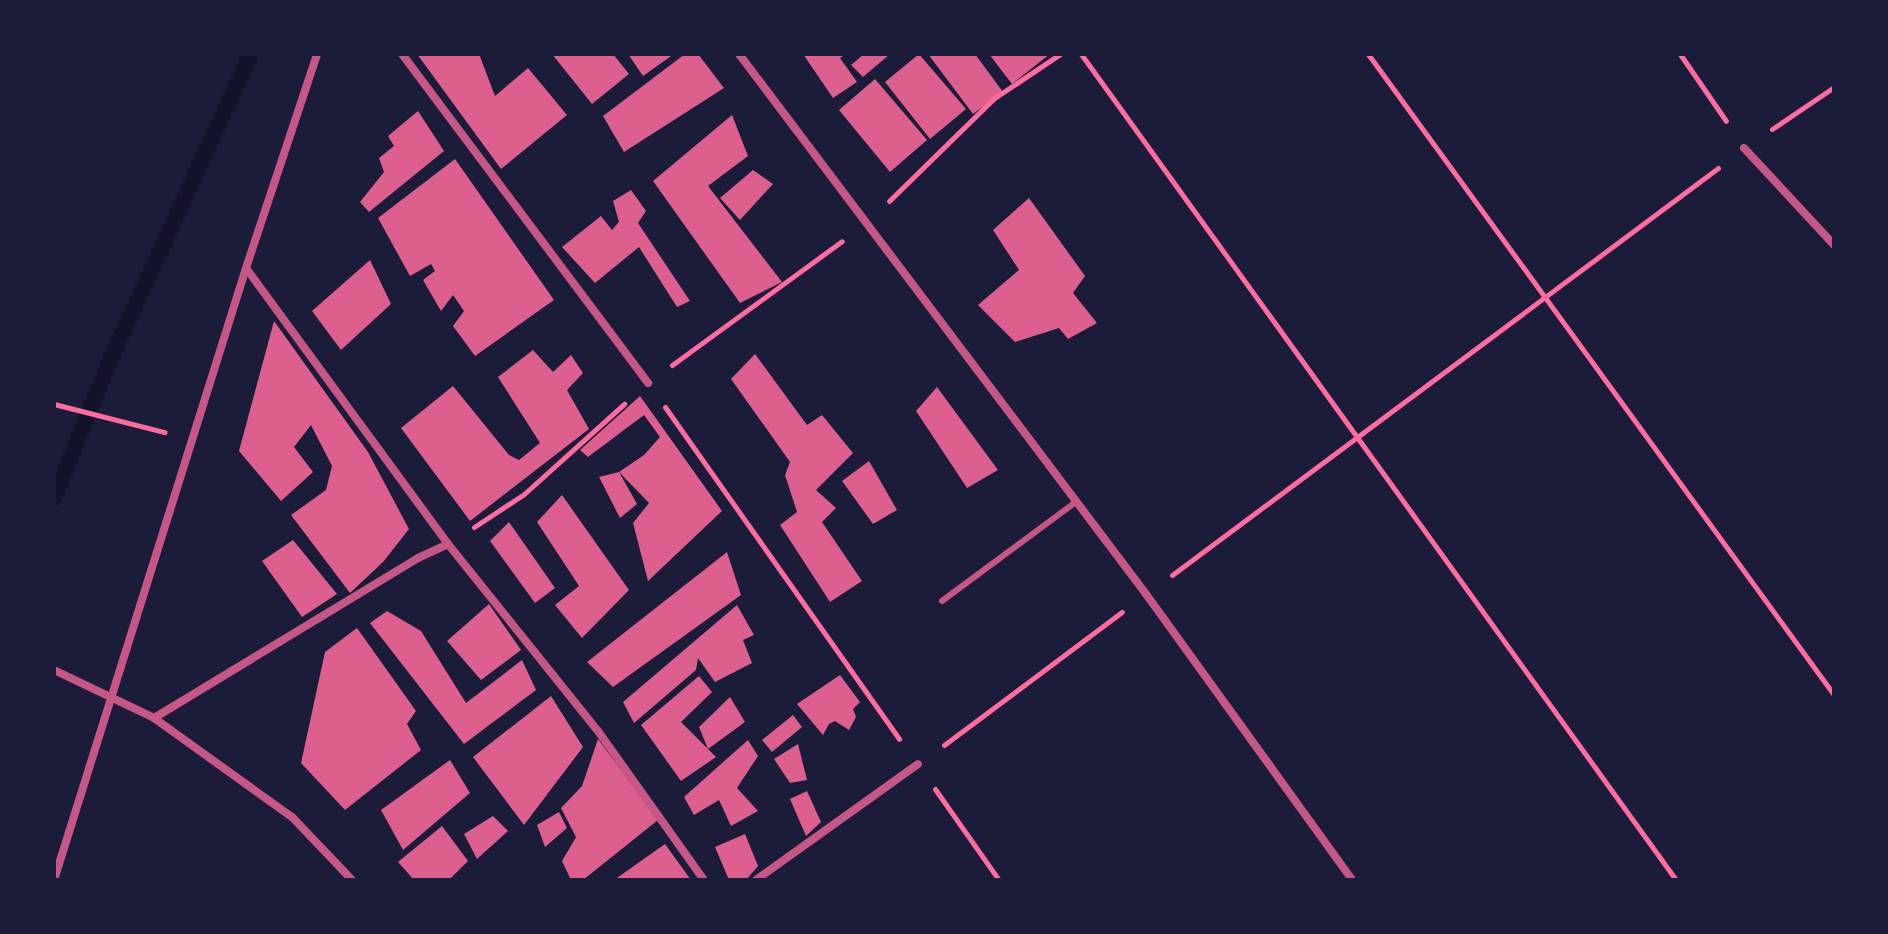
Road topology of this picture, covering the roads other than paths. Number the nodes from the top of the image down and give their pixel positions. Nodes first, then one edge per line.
1 (317, 54) edge
2 (402, 54) edge
3 (739, 54) edge
4 (1744, 148) road end
5 (1834, 245) edge
6 (246, 268) junction
7 (648, 383) road end
8 (1076, 502) junction
9 (448, 544) junction
10 (942, 601) dead end
11 (54, 670) edge
12 (111, 696) junction
13 (154, 718) junction
14 (918, 764) road end
15 (54, 880) edge
16 (352, 880) edge
17 (704, 880) edge
18 (756, 880) edge
19 (1352, 880) edge

1 - 6 street
2 - 7 street
3 - 8 street
4 - 5 street
6 - 9 street
6 - 12 street
8 - 10 lane
8 - 19 street
9 - 13 street
9 - 17 street
11 - 12 street
12 - 13 street
12 - 15 street
13 - 16 street
14 - 18 street

